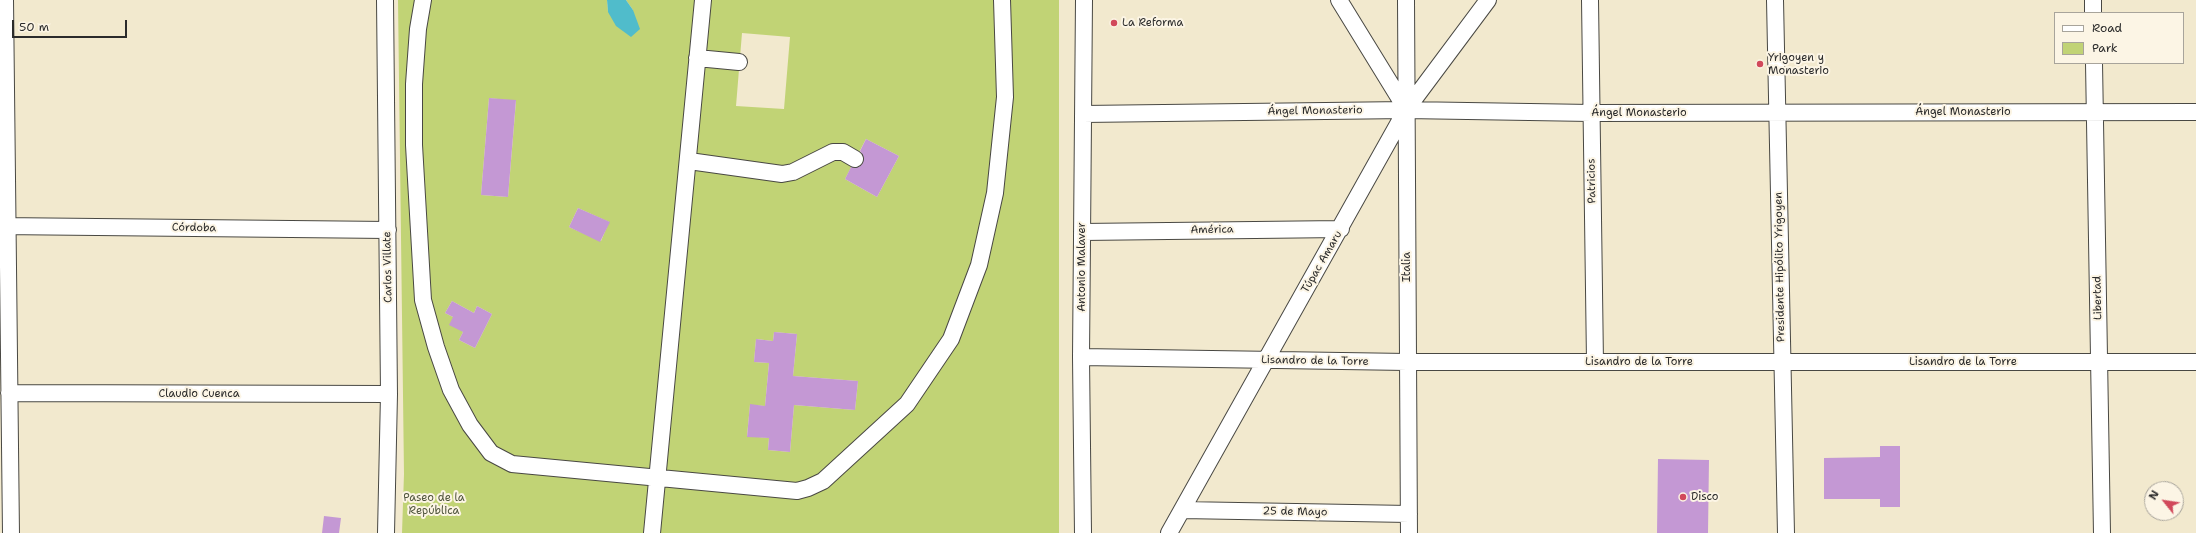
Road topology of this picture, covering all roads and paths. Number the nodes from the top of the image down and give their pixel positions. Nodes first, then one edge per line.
1 (5, 0) edge
2 (385, 0) edge
3 (423, 0) edge
4 (703, 0) edge
5 (1002, 0) edge
6 (1084, 0) edge
7 (1339, 0) edge
8 (1406, 0) edge
9 (1488, 0) edge
10 (1590, 0) edge
11 (1775, 0) edge
12 (2093, 0) edge
13 (2093, 12) edge
14 (697, 58) junction
15 (739, 62) dead end
16 (2094, 64) edge
17 (1406, 110) junction
18 (1777, 112) junction
19 (2095, 112) junction
20 (2196, 112) edge
21 (1591, 113) junction
22 (1083, 114) junction
23 (855, 159) dead end
24 (689, 161) junction
25 (4, 226) edge
26 (1341, 229) junction
27 (388, 230) junction
28 (1082, 232) junction
29 (1081, 357) junction
30 (1265, 360) junction
31 (1407, 362) junction
32 (1595, 362) junction
33 (1782, 362) junction
34 (2099, 362) junction
35 (2196, 362) edge
36 (9, 393) junction
37 (389, 394) junction
38 (657, 476) junction
39 (1182, 510) junction
40 (1409, 514) junction
41 (11, 533) edge
42 (386, 533) edge
43 (652, 533) edge
44 (1083, 533) edge
45 (1169, 533) edge
46 (1409, 533) edge
47 (1786, 533) edge
48 (2102, 533) edge

1 - 25 street
2 - 27 street, Carlos Villate
3 - 38 street
4 - 14 street
5 - 38 street
6 - 22 street, Antonio Malaver
7 - 17 street
8 - 17 street, Italia
9 - 17 street, Túpac Amaru
10 - 21 street, Patricios
11 - 18 street, Presidente Hipólito Yrigoyen
12 - 13 street
14 - 15 street
14 - 24 street
16 - 19 street, Libertad
17 - 21 street, Ángel Monasterio
17 - 22 street, Ángel Monasterio
17 - 26 street, Túpac Amaru
17 - 31 street, Italia
18 - 19 street, Ángel Monasterio
18 - 21 street, Ángel Monasterio
18 - 33 street, Presidente Hipólito Yrigoyen
19 - 20 street, Ángel Monasterio
19 - 34 street, Libertad
21 - 32 street, Patricios
22 - 28 street, Antonio Malaver
23 - 24 street
24 - 38 street
25 - 27 street, Córdoba
25 - 36 street
26 - 28 street, América
26 - 30 street, Túpac Amaru
27 - 37 street, Carlos Villate
28 - 29 street, Antonio Malaver
29 - 30 street, Lisandro de la Torre
29 - 44 street, Antonio Malaver
30 - 31 street, Lisandro de la Torre
30 - 39 street, Túpac Amaru
31 - 32 street, Lisandro de la Torre
31 - 40 street, Italia
32 - 33 street, Lisandro de la Torre
33 - 34 street, Lisandro de la Torre
33 - 47 street, Presidente Hipólito Yrigoyen
34 - 35 street, Lisandro de la Torre
34 - 48 street, Libertad
36 - 37 street, Claudio Cuenca
36 - 41 street
37 - 42 street, Carlos Villate
38 - 43 street
39 - 40 street, 25 de Mayo
39 - 45 street, Túpac Amaru
40 - 46 street, Italia

